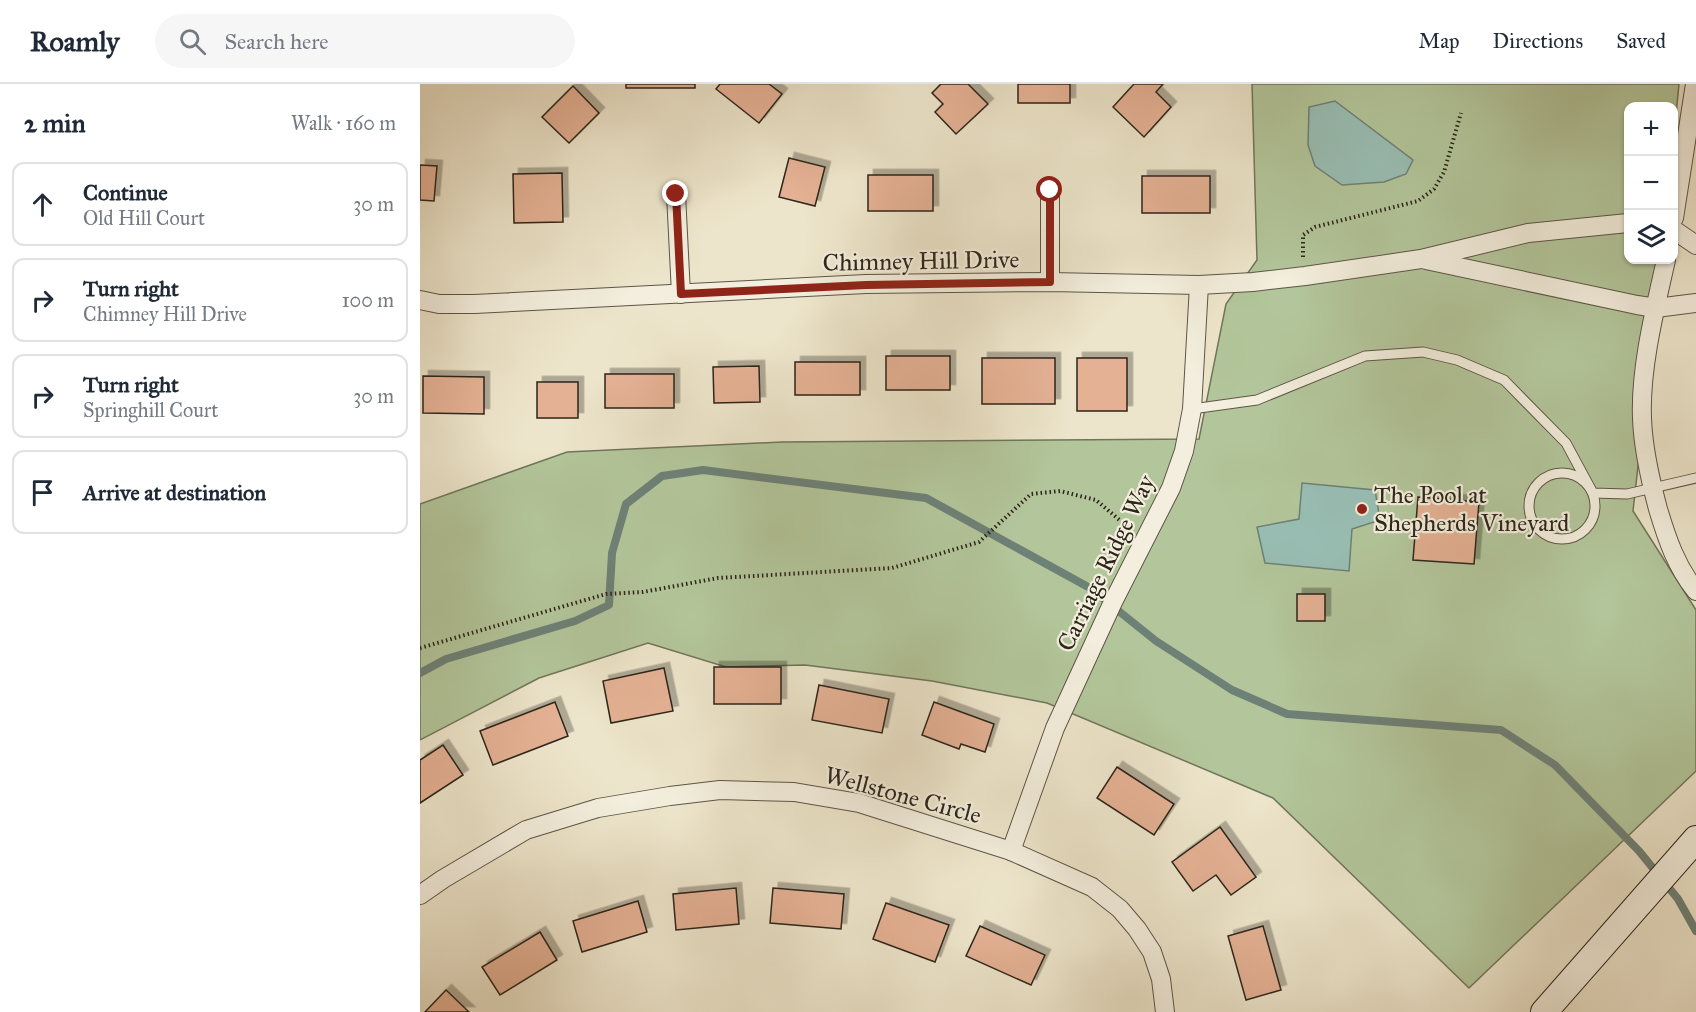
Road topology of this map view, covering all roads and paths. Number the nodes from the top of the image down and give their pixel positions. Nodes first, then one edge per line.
1 (1695, 84) edge
2 (1461, 113) dead end
3 (1050, 190) dead end
4 (676, 194) dead end
5 (1675, 210) edge
6 (1624, 224) edge
7 (1678, 233) edge
8 (1696, 245) edge
9 (1421, 259) junction
10 (1664, 264) edge
11 (1305, 276) junction
12 (1050, 282) junction
13 (1199, 285) junction
14 (681, 294) junction
15 (420, 300) edge
16 (1696, 303) edge
17 (1656, 308) junction
18 (1192, 410) junction
19 (1696, 478) edge
20 (1653, 489) junction
21 (1593, 493) junction
22 (1131, 530) dead end
23 (1696, 591) edge
24 (420, 648) edge
25 (1696, 839) edge
26 (1011, 851) junction
27 (420, 896) edge
28 (1166, 1012) edge
29 (1544, 1012) edge

1 - 5 street
2 - 11 path
3 - 12 street
4 - 14 street
6 - 9 street, Chimney Hill Drive
7 - 8 street
9 - 11 street, Chimney Hill Drive
9 - 17 street, Chimney Hill Drive
10 - 17 street
11 - 13 street, Chimney Hill Drive
12 - 13 street, Chimney Hill Drive
12 - 14 street, Chimney Hill Drive
13 - 18 street, Carriage Ridge Way
14 - 15 street, Chimney Hill Drive
16 - 17 street, Chimney Hill Drive
17 - 20 street
18 - 21 lane
18 - 26 street, Carriage Ridge Way
19 - 20 lane
20 - 21 lane
20 - 23 street
21 - 21 lane
22 - 24 path
25 - 29 main road
26 - 27 street, Wellstone Circle
26 - 28 street, Wellstone Circle

